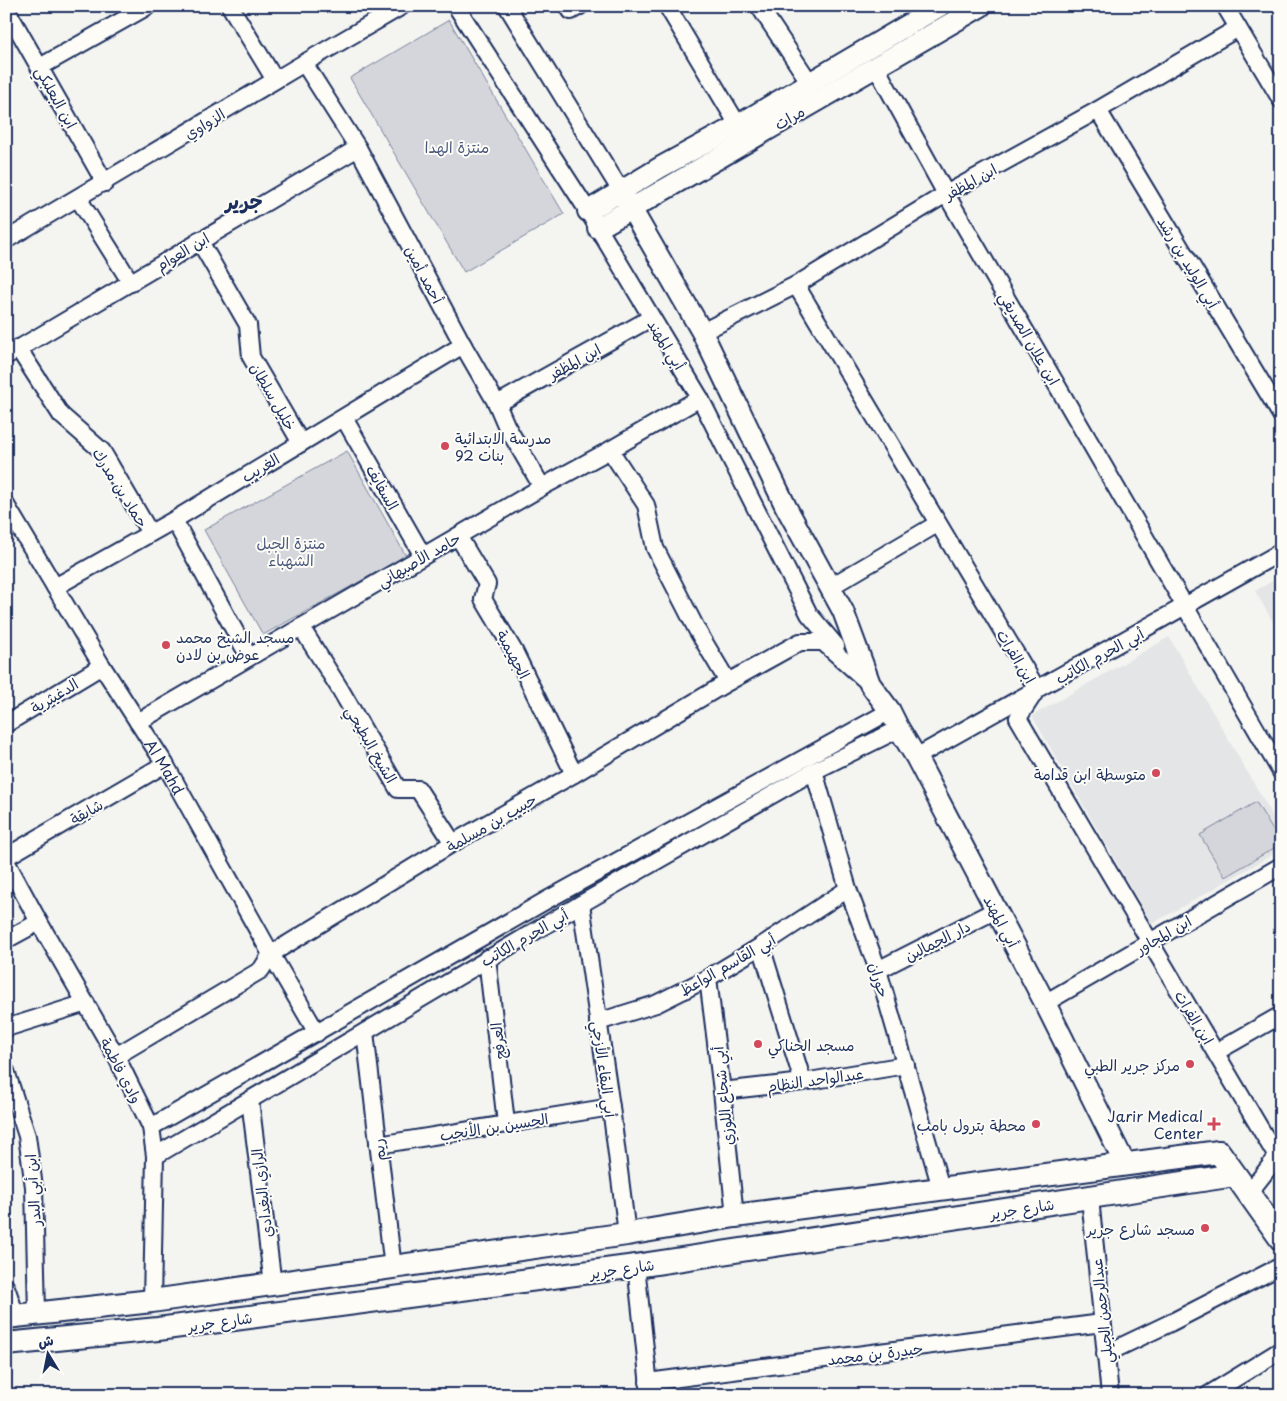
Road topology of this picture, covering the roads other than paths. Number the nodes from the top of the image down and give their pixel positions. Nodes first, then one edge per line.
1 (148, 6) edge
2 (230, 6) edge
3 (402, 6) edge
4 (456, 6) edge
5 (506, 6) edge
6 (568, 6) edge
7 (580, 6) edge
8 (667, 6) edge
9 (759, 6) edge
10 (940, 6) edge
11 (981, 6) edge
12 (1225, 6) edge
13 (10, 10) edge
14 (466, 14) edge
15 (1238, 28) junction
16 (304, 63) junction
17 (40, 67) junction
18 (876, 67) junction
19 (276, 80) junction
20 (810, 83) junction
21 (1281, 100) edge
22 (1098, 110) junction
23 (738, 125) junction
24 (358, 148) junction
25 (661, 167) junction
26 (105, 183) junction
27 (673, 184) junction
28 (621, 191) junction
29 (946, 194) junction
30 (78, 198) junction
31 (631, 209) junction
32 (588, 211) junction
33 (598, 228) junction
34 (7, 239) edge
35 (199, 240) junction
36 (131, 282) junction
37 (796, 285) junction
38 (651, 318) junction
39 (702, 332) junction
40 (463, 345) junction
41 (12, 352) edge
42 (700, 398) junction
43 (497, 404) junction
44 (1281, 416) edge
45 (344, 418) junction
46 (301, 443) junction
47 (610, 450) junction
48 (542, 487) junction
49 (6, 505) edge
50 (174, 520) junction
51 (937, 524) junction
52 (150, 533) junction
53 (458, 536) junction
54 (1281, 552) edge
55 (423, 556) junction
56 (56, 587) junction
57 (830, 587) junction
58 (1186, 606) junction
59 (301, 626) junction
60 (249, 657) junction
61 (102, 666) junction
62 (728, 682) junction
63 (870, 684) junction
64 (1036, 689) junction
65 (890, 711) junction
66 (138, 722) junction
67 (6, 724) edge
68 (899, 730) junction
69 (916, 756) junction
70 (165, 764) junction
71 (814, 771) junction
72 (1281, 772) edge
73 (574, 774) junction
74 (454, 843) junction
75 (6, 857) edge
76 (6, 861) edge
77 (1281, 866) edge
78 (848, 888) junction
79 (581, 904) junction
80 (996, 910) junction
81 (39, 922) junction
82 (6, 940) edge
83 (1149, 941) junction
84 (761, 946) junction
85 (271, 954) junction
86 (487, 958) junction
87 (878, 970) junction
88 (708, 978) junction
89 (86, 1003) junction
90 (1045, 1003) junction
91 (1281, 1015) edge
92 (598, 1022) junction
93 (6, 1028) edge
94 (366, 1032) junction
95 (317, 1033) junction
96 (1216, 1052) junction
97 (116, 1056) junction
98 (906, 1065) junction
99 (6, 1071) edge
100 (803, 1082) junction
101 (722, 1091) junction
102 (250, 1100) junction
103 (610, 1107) junction
104 (506, 1124) junction
105 (151, 1127) junction
106 (378, 1145) junction
107 (155, 1156) junction
108 (1279, 1156) edge
109 (1124, 1164) junction
110 (1235, 1175) junction
111 (941, 1188) junction
112 (1248, 1194) junction
113 (1090, 1198) junction
114 (735, 1216) junction
115 (627, 1234) junction
116 (1281, 1239) edge
117 (636, 1266) junction
118 (1281, 1266) edge
119 (393, 1268) junction
120 (273, 1285) junction
121 (6, 1287) edge
122 (152, 1301) junction
123 (20, 1315) edge
124 (1102, 1323) junction
125 (6, 1344) edge
126 (1281, 1350) edge
127 (1105, 1354) junction
128 (649, 1389) edge
129 (1110, 1395) edge
130 (1208, 1395) edge

1 - 17 street
2 - 19 street
3 - 16 street, الزواوي
4 - 14 street, أبي المهند
5 - 28 street, أبي المهند
6 - 7 street
8 - 23 street
9 - 20 street
10 - 20 street, مرات
11 - 18 street, مرات
12 - 15 street
13 - 17 street, ابن البعلبكي
14 - 32 street, أبي المهند
15 - 21 street
15 - 22 street, ابن المظفر
16 - 19 street, الزواوي
16 - 24 street, أحمد أمين
17 - 26 street, ابن البعلبكي
18 - 27 street, مرات
18 - 29 street, ابن علان الصديقي
19 - 26 street, الزواوي
20 - 23 street, مرات
22 - 29 street, ابن المظفر
22 - 44 street, أبي الوليد بن رشد
23 - 25 street, مرات
24 - 35 street, ابن العوام
24 - 40 street, أحمد أمين
25 - 27 street
25 - 28 street, مرات
26 - 30 street, الزواوي
27 - 31 street, مرات
28 - 31 street, أبي المهند
28 - 32 street, مرات
29 - 37 street, ابن المظفر
29 - 58 street, ابن علان الصديقي
30 - 34 street, الزواوي
30 - 36 street
31 - 33 street, مرات
31 - 39 street, أبي المهند
32 - 33 street, أبي المهند
33 - 38 street, أبي المهند
35 - 36 street, ابن العوام
35 - 46 street, خليل سلطان
36 - 41 street, ابن العوام
37 - 39 street, ابن المظفر
37 - 51 street, ابن الفرات
38 - 42 street, أبي المهند
38 - 43 street, ابن المظفر
39 - 57 street, أبي المهند
40 - 43 street, أحمد أمين
40 - 45 street, الغريب
41 - 52 street, حماد بن مدرك
42 - 47 street, حامد الأصبهاني
42 - 63 street, أبي المهند
43 - 48 street, أحمد أمين
45 - 46 street, الغريب
45 - 55 street, السفايف
46 - 50 street, الغريب
47 - 48 street, حامد الأصبهاني
47 - 62 street
48 - 53 street, حامد الأصبهاني
49 - 56 street, Al Mahd
50 - 52 street, الغريب
50 - 60 street, حماد بن مدرك
51 - 57 street
51 - 64 street, ابن الفرات
52 - 56 street, الغريب
53 - 55 street, حامد الأصبهاني
53 - 73 street, الجهيمية
54 - 58 street, أبي الحرم الكاتب
55 - 59 street, حامد الأصبهاني
56 - 61 street, Al Mahd
57 - 63 street, أبي المهند
58 - 64 street, أبي الحرم الكاتب
58 - 72 street, ابن علان الصديقي
59 - 60 street, حامد الأصبهاني
59 - 74 street, الشيخ البطيحي
60 - 66 street, حامد الأصبهاني
61 - 66 street, Al Mahd
61 - 67 street, الدغيثرية
62 - 63 street, حبيب بن مسلمة
62 - 73 street, حبيب بن مسلمة
63 - 65 street, أبي المهند
64 - 69 street, أبي الحرم الكاتب
64 - 83 street, ابن الفرات
65 - 68 street, أبي المهند
65 - 95 street, أبي الحرم الكاتب
66 - 70 street, Al Mahd
68 - 69 street, أبي المهند
68 - 71 street, أبي الحرم الكاتب
69 - 80 street, أبي المهند
70 - 75 street, شايقة
70 - 85 street, Al Mahd
71 - 78 street, حوران
71 - 79 street, أبي الحرم الكاتب
73 - 74 street, حبيب بن مسلمة
74 - 85 street, حبيب بن مسلمة
76 - 81 street, وادي فاطمة
77 - 83 street, ابن المجاور
78 - 84 street, أبي القاسم الواعظ
78 - 87 street, حوران
79 - 86 street, أبي الحرم الكاتب
79 - 92 street, أبي البقاء الأزجي
80 - 87 street, دار الجمالين
80 - 90 street, أبي المهند
81 - 82 street
81 - 89 street, وادي فاطمة
83 - 90 street, ابن المجاور
83 - 96 street, ابن الفرات
84 - 88 street, أبي القاسم الواعظ
84 - 100 street
85 - 95 street, Al Mahd
85 - 97 street, حبيب بن مسلمة
86 - 94 street, أبي الحرم الكاتب
86 - 104 street, العرفج
87 - 98 street, حوران
88 - 92 street, أبي القاسم الواعظ
88 - 101 street, أبي شجاع اللوزي
89 - 93 street
89 - 97 street, وادي فاطمة
90 - 109 street, أبي المهند
91 - 96 street
92 - 103 street, أبي البقاء الأزجي
94 - 102 street, أبي الحرم الكاتب
94 - 106 street, ريم
95 - 105 street, أبي الحرم الكاتب
96 - 108 street, ابن الفرات
97 - 105 street, وادي فاطمة
98 - 100 street, عبدالواحد النظام
98 - 111 street, حوران
99 - 123 street, ابن أبي البدر
100 - 101 street, عبدالواحد النظام
101 - 114 street, أبي شجاع اللوزي
102 - 107 street, أبي الحرم الكاتب
102 - 120 street, الرازي البغدادي
103 - 104 street, الحسين بن الأنجب
103 - 115 street, أبي البقاء الأزجي
104 - 106 street, الحسين بن الأنجب
105 - 107 street, وادي فاطمة
106 - 119 street, ريم
107 - 122 street, وادي فاطمة
108 - 112 street
109 - 110 main road, شارع جرير
109 - 111 main road, شارع جرير
110 - 112 main road
110 - 113 main road, شارع جرير
111 - 114 main road, شارع جرير
112 - 116 main road
113 - 117 main road, شارع جرير
113 - 124 street, عبدالرحمن الجيلي
114 - 115 main road, شارع جرير
115 - 119 main road, شارع جرير
117 - 125 main road, شارع جرير
117 - 128 street
118 - 127 street
119 - 120 main road, شارع جرير
120 - 122 main road, شارع جرير
121 - 123 street
122 - 123 main road, شارع جرير
124 - 127 street, عبدالرحمن الجيلي
124 - 128 street, حيدرة بن محمد
126 - 130 street
127 - 129 street, عبدالرحمن الجيلي

